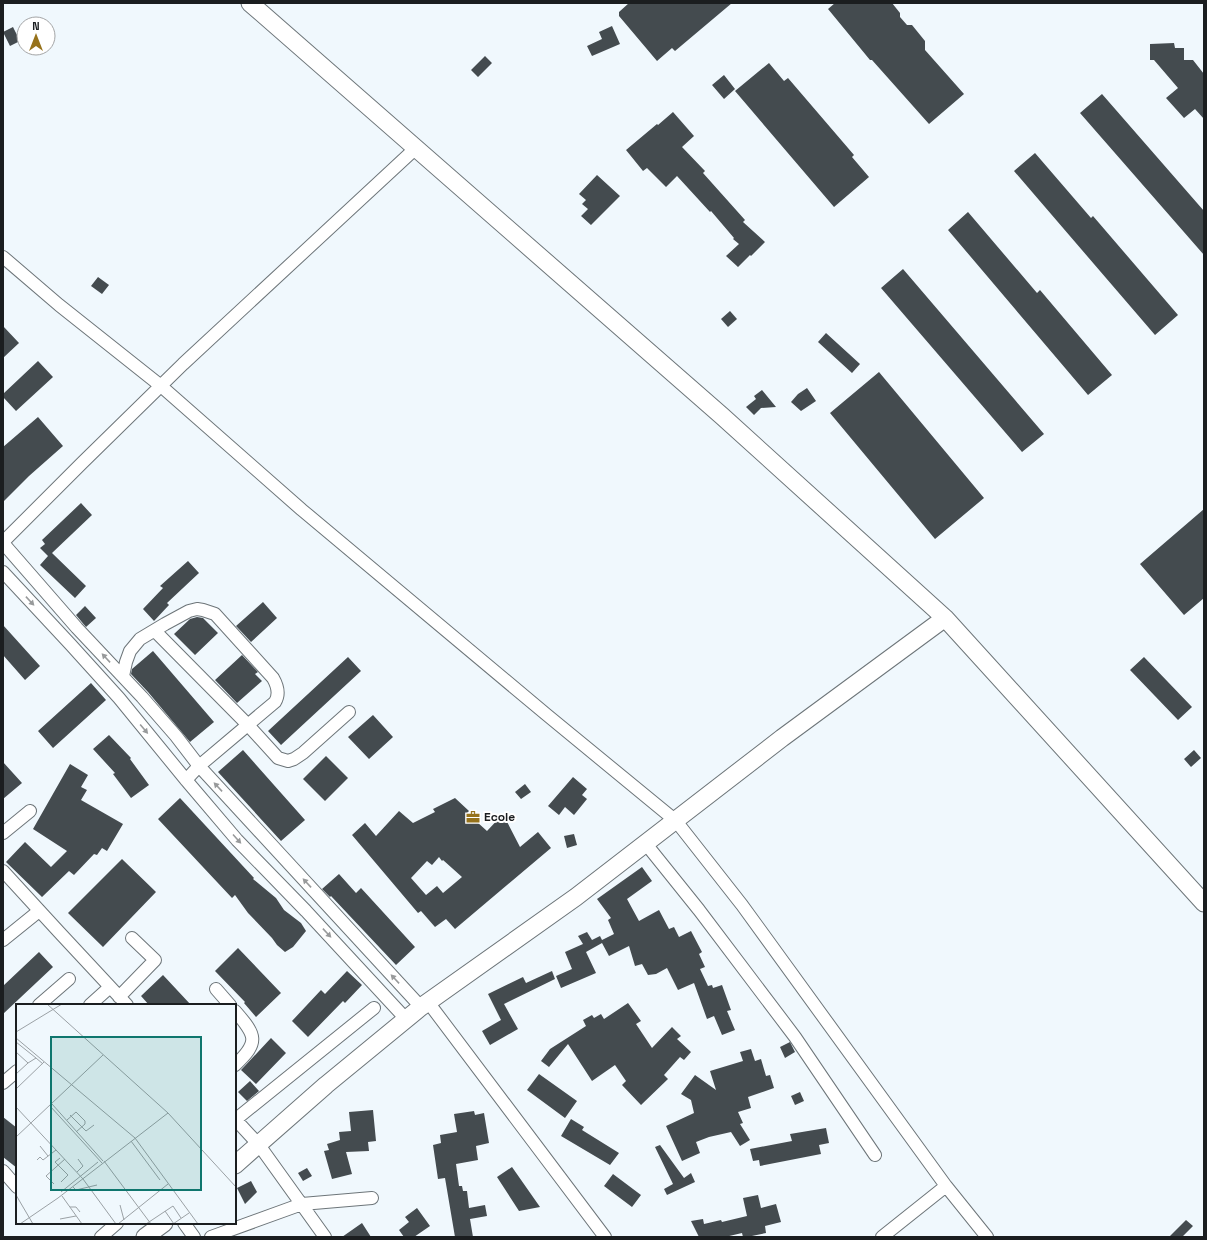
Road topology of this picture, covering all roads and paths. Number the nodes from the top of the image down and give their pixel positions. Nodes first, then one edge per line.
1 (250, 3) edge
2 (417, 148) junction
3 (3, 257) edge
4 (161, 386) junction
5 (3, 543) edge
6 (3, 572) edge
7 (945, 618) junction
8 (155, 631) junction
9 (123, 676) junction
10 (142, 697) junction
11 (127, 709) junction
12 (349, 712) dead end
13 (247, 724) junction
14 (199, 766) junction
15 (186, 780) junction
16 (30, 811) dead end
17 (676, 820) junction
18 (3, 833) edge
19 (646, 844) junction
20 (3, 871) edge
21 (1204, 903) edge
22 (39, 911) junction
23 (132, 938) dead end
24 (3, 940) edge
25 (68, 980) dead end
26 (110, 987) junction
27 (216, 989) dead end
28 (123, 1001) edge
29 (40, 1004) edge
30 (91, 1004) edge
31 (229, 1004) edge
32 (425, 1005) junction
33 (374, 1008) dead end
34 (236, 1011) edge
35 (406, 1019) junction
36 (236, 1064) edge
37 (16, 1072) edge
38 (3, 1083) edge
39 (236, 1119) edge
40 (236, 1121) edge
41 (258, 1145) junction
42 (875, 1155) dead end
43 (236, 1164) edge
44 (3, 1171) edge
45 (16, 1186) edge
46 (946, 1186) junction
47 (372, 1198) dead end
48 (302, 1204) junction
49 (116, 1224) edge
50 (163, 1224) edge
51 (185, 1224) edge
52 (101, 1237) edge
53 (145, 1237) edge
54 (194, 1237) edge
55 (211, 1237) edge
56 (325, 1237) edge
57 (605, 1237) edge
58 (882, 1237) edge
59 (987, 1237) edge

1 - 2 street
2 - 4 street
2 - 7 street
3 - 4 street
4 - 5 street
4 - 17 street
9 -> 5 street
6 -> 11 street
7 - 17 street
7 - 21 street
8 - 9 street
8 - 13 street
8 - 13 street
9 - 10 street
10 - 11 street
10 - 14 street
11 -> 15 street
12 - 13 street
13 - 14 street
14 - 15 street
32 -> 14 street
15 -> 35 street
16 - 18 street
17 - 19 street
17 - 46 street
19 - 32 street
19 - 42 street
20 - 22 street
22 - 24 street
22 - 26 street
23 - 28 street
25 - 29 street
26 - 28 street
26 - 30 street
27 - 31 street
32 - 35 street
32 - 57 street
33 - 39 street
34 - 36 street
35 - 41 street
37 - 38 street
40 - 41 street
41 - 43 street
41 - 48 street
44 - 45 street
46 - 58 street
46 - 59 street
47 - 48 street
48 - 55 street
48 - 56 street
49 - 52 street
50 - 53 street
51 - 54 street

